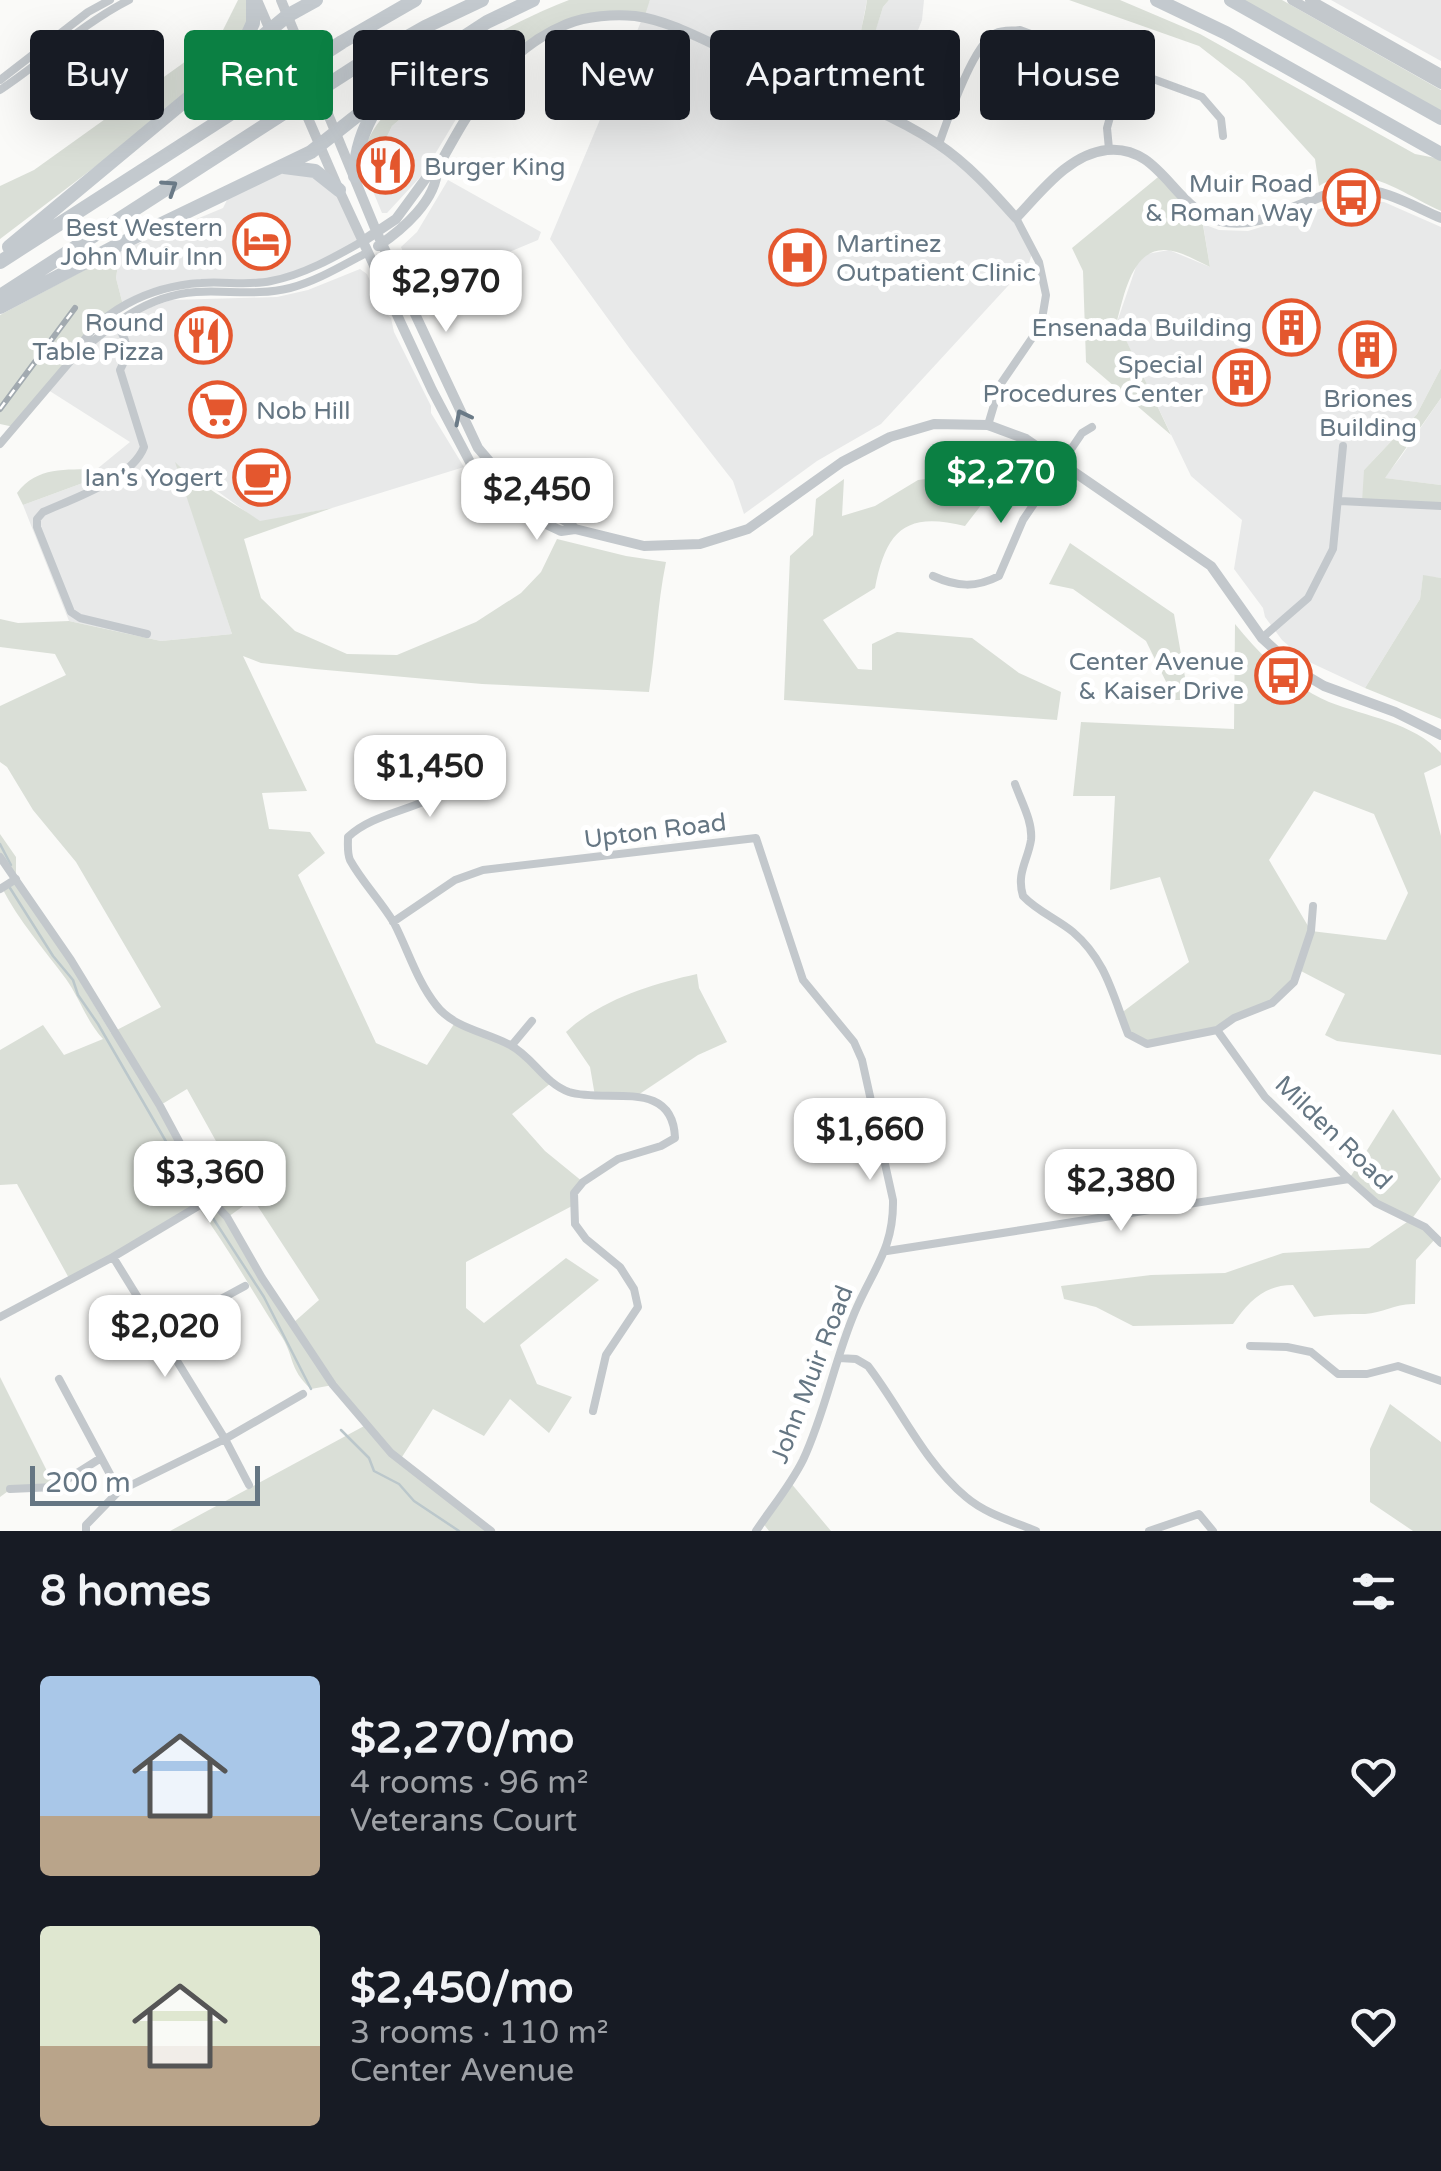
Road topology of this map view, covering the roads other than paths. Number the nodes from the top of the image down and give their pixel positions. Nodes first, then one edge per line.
1 (110, 0) edge
2 (128, 0) edge
3 (255, 0) edge
4 (281, 0) edge
5 (314, 0) edge
6 (415, 0) edge
7 (482, 0) edge
8 (533, 0) edge
9 (1157, 0) edge
10 (1231, 0) edge
11 (1292, 0) edge
12 (1310, 0) edge
13 (287, 16) junction
14 (250, 30) edge
15 (270, 30) edge
16 (271, 30) edge
17 (474, 30) edge
18 (980, 51) edge
19 (1441, 74) edge
20 (0, 80) edge
21 (1155, 81) edge
22 (1441, 84) edge
23 (0, 90) edge
24 (184, 103) edge
25 (1441, 118) edge
26 (308, 120) edge
27 (355, 120) edge
28 (369, 120) edge
29 (1110, 120) edge
30 (338, 134) junction
31 (1223, 136) dead end
32 (939, 144) junction
33 (320, 147) junction
34 (1109, 149) junction
35 (1441, 154) edge
36 (283, 166) junction
37 (355, 176) junction
38 (338, 190) junction
39 (1016, 218) junction
40 (1441, 218) edge
41 (379, 238) junction
42 (366, 246) junction
43 (0, 254) edge
44 (0, 262) edge
45 (0, 296) edge
46 (0, 308) edge
47 (112, 319) junction
48 (988, 425) junction
49 (1092, 426) dead end
50 (0, 444) edge
51 (1342, 446) dead end
52 (1060, 462) junction
53 (1340, 501) junction
54 (1441, 506) edge
55 (574, 529) junction
56 (934, 576) dead end
57 (147, 634) dead end
58 (1262, 638) junction
59 (1441, 735) edge
60 (467, 760) dead end
61 (1014, 784) dead end
62 (756, 838) joint
63 (0, 857) edge
64 (16, 879) junction
65 (0, 888) edge
66 (1313, 906) dead end
67 (393, 922) junction
68 (532, 1021) dead end
69 (1217, 1030) junction
70 (512, 1045) junction
71 (1349, 1180) junction
72 (210, 1199) junction
73 (1441, 1243) edge
74 (887, 1251) junction
75 (113, 1257) junction
76 (245, 1286) dead end
77 (0, 1317) edge
78 (158, 1333) junction
79 (1250, 1346) dead end
80 (839, 1358) junction
81 (59, 1380) dead end
82 (1441, 1381) edge
83 (303, 1394) dead end
84 (593, 1411) dead end
85 (226, 1439) junction
86 (101, 1458) junction
87 (248, 1485) dead end
88 (10, 1489) dead end
89 (120, 1491) junction
90 (86, 1531) edge
91 (491, 1531) edge
92 (756, 1531) edge
93 (1036, 1531) edge
94 (1149, 1531) edge
95 (1213, 1531) edge

1 - 20 street
2 - 23 street
3 - 14 highway
3 - 15 street
4 - 13 street
5 - 13 highway
6 - 44 highway
45 -> 7 highway
8 - 17 highway
9 - 35 highway
10 - 25 highway
11 - 22 street
12 - 19 street
13 - 16 highway
13 - 30 street
18 - 32 street
21 - 31 street
24 - 43 highway
26 - 33 street
27 - 30 highway
28 - 37 highway
29 - 34 street
30 - 33 highway
30 - 37 street
32 - 39 street
32 - 41 street
33 - 36 highway
33 - 38 street
34 - 39 street
34 - 40 street
36 - 38 highway
36 - 46 highway
37 - 41 street
38 - 42 street
39 - 48 street
41 - 42 street
55 -> 41 street
42 - 47 street
42 - 55 street
47 - 50 street
47 - 57 street
48 - 52 street
48 - 55 street
49 - 52 street
51 - 53 street
52 - 56 street
52 - 58 street
53 - 54 street
53 - 58 street
58 - 59 street
60 - 67 street
61 - 69 street
62 - 67 street, Upton Road
62 - 74 street, John Muir Road
63 - 64 street
64 - 65 street
64 - 72 street
66 - 69 street
67 - 70 street
68 - 70 street
69 - 71 street, Milden Road
70 - 84 street
71 - 73 street, Milden Road
71 - 74 street
72 - 75 street
72 - 91 street
74 - 80 street, John Muir Road
75 - 77 street
75 - 78 street
76 - 78 street
78 - 85 street
79 - 82 street
80 - 92 street, John Muir Road
80 - 93 street
81 - 86 street
83 - 85 street
85 - 87 street
85 - 89 street
86 - 88 street
86 - 89 street
89 - 90 street
94 - 95 street

